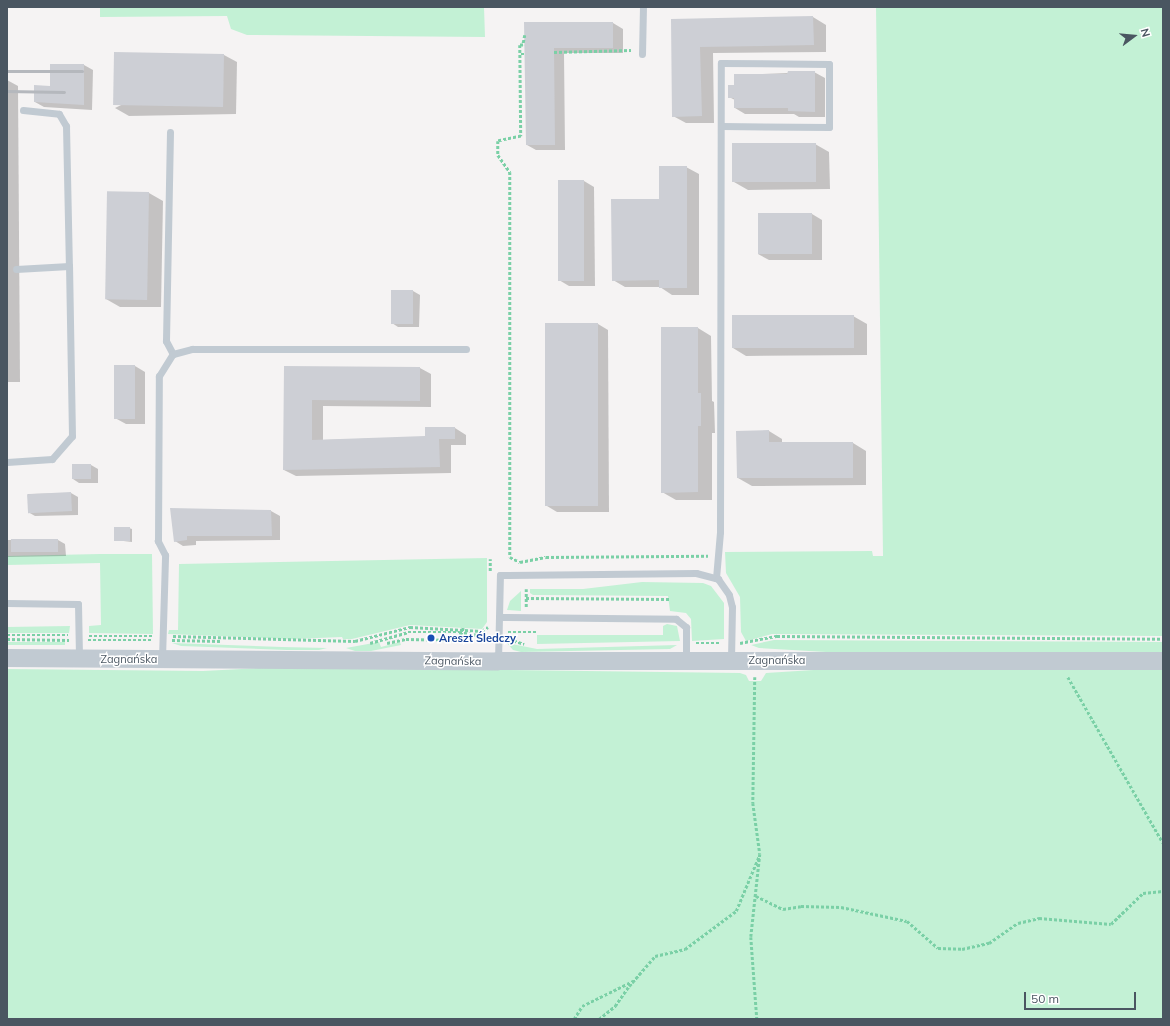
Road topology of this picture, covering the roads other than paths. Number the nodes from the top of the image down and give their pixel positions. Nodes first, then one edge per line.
1 (643, 7) edge
2 (642, 54) dead end
3 (22, 110) dead end
4 (722, 126) junction
5 (170, 132) dead end
6 (69, 266) junction
7 (16, 269) dead end
8 (466, 350) dead end
9 (173, 354) junction
10 (7, 462) edge
11 (716, 578) junction
12 (7, 604) edge
13 (499, 617) junction
14 (7, 658) edge
15 (79, 659) junction
16 (162, 659) junction
17 (686, 660) junction
18 (731, 660) junction
19 (498, 661) junction
20 (1163, 661) edge

1 - 2 lane
3 - 6 lane
4 - 4 lane
4 - 11 lane
5 - 9 lane
6 - 7 lane
6 - 10 lane
8 - 9 lane
9 - 16 lane
11 - 13 lane
11 - 18 lane
12 - 15 lane
13 - 17 lane
13 - 19 lane
14 - 15 street, Zagnańska
15 - 16 street, Zagnańska
16 - 19 street, Zagnańska
17 - 18 street, Zagnańska
17 - 19 street, Zagnańska
18 - 20 street, Zagnańska

